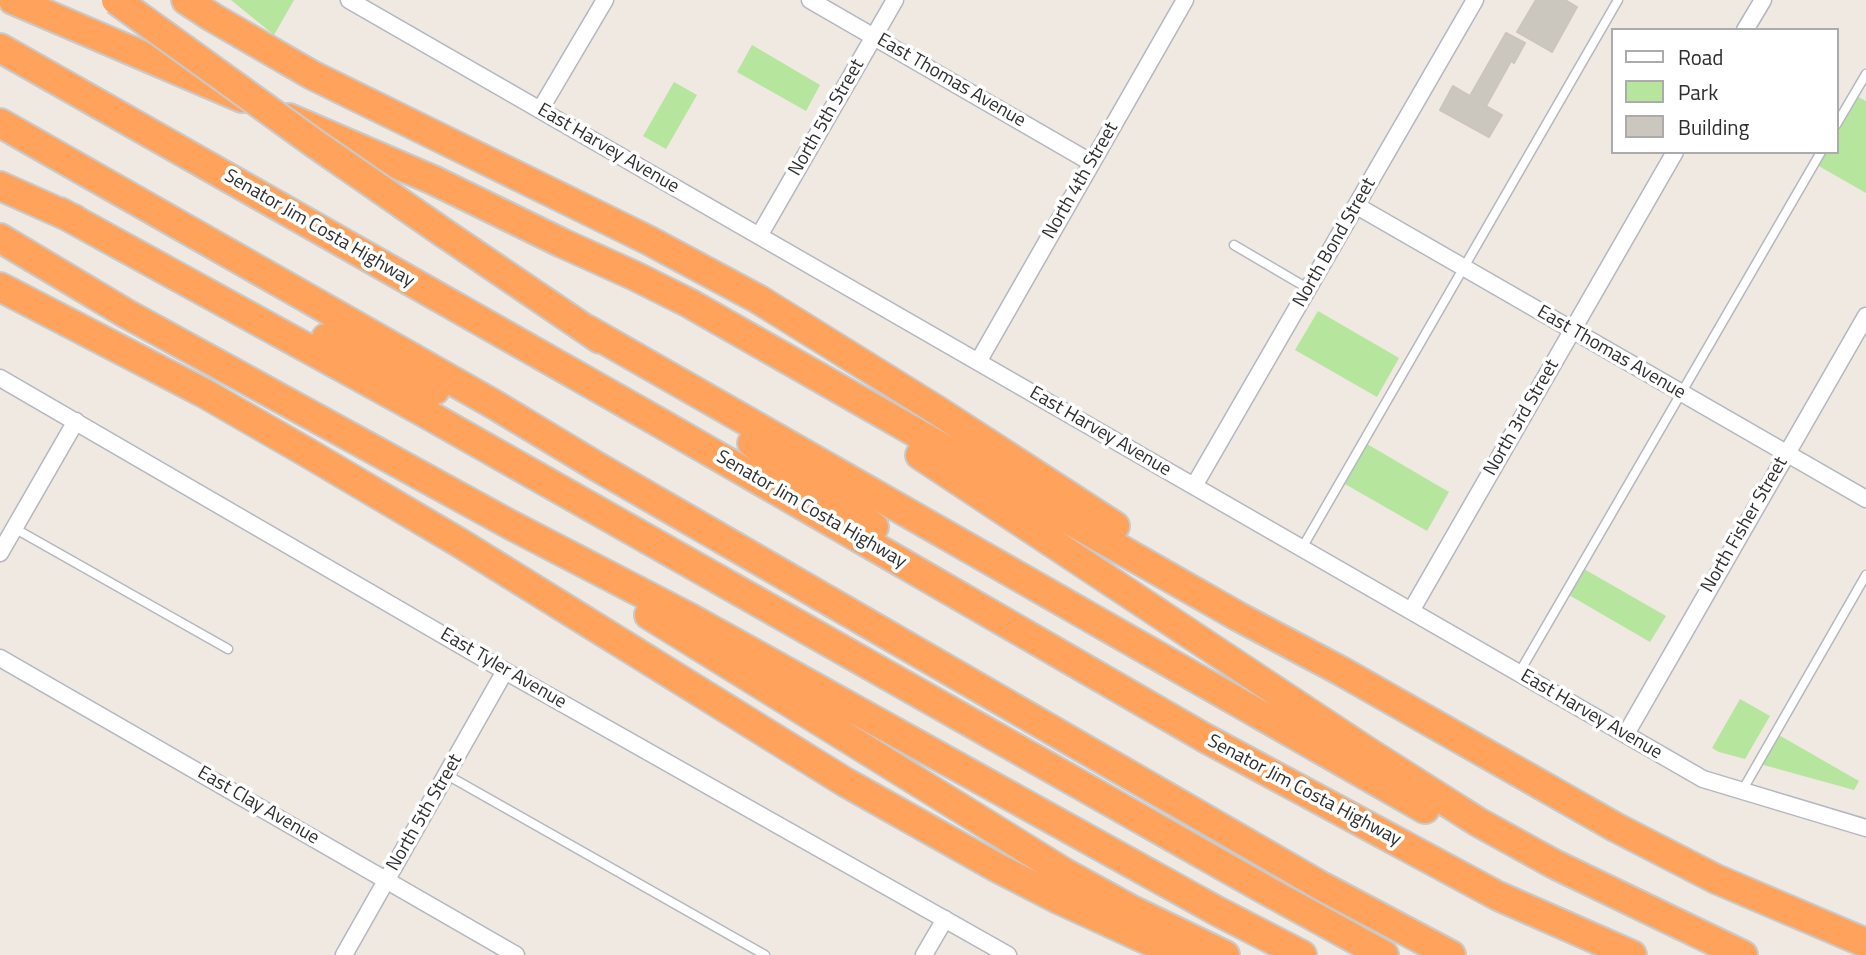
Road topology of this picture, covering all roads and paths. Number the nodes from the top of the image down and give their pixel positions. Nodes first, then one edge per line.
1 (13, 0) edge
2 (116, 0) edge
3 (186, 0) edge
4 (349, 0) edge
5 (605, 0) edge
6 (895, 0) edge
7 (1185, 0) edge
8 (1475, 0) edge
9 (1618, 0) edge
10 (1763, 0) edge
11 (817, 2) edge
12 (1746, 28) edge
13 (874, 37) junction
14 (0, 48) edge
15 (1866, 74) edge
16 (540, 110) junction
17 (1838, 122) edge
18 (0, 123) edge
19 (1674, 154) edge
20 (1820, 154) edge
21 (1092, 163) junction
22 (0, 186) edge
23 (1357, 206) junction
24 (60, 212) junction
25 (759, 236) junction
26 (0, 238) edge
27 (562, 243) junction
28 (1234, 245) dead end
29 (1464, 268) junction
30 (0, 287) edge
31 (1309, 289) junction
32 (1866, 316) edge
33 (586, 329) junction
34 (1572, 330) junction
35 (978, 362) junction
36 (0, 378) edge
37 (1681, 393) junction
38 (76, 421) junction
39 (1786, 453) junction
40 (596, 466) junction
41 (1194, 486) junction
42 (1866, 499) edge
43 (509, 524) junction
44 (14, 528) junction
45 (1302, 548) junction
46 (0, 553) edge
47 (1866, 575) edge
48 (1410, 611) junction
49 (1050, 648) junction
50 (228, 649) dead end
51 (0, 658) edge
52 (505, 671) junction
53 (1341, 671) junction
54 (1519, 673) junction
55 (1626, 734) junction
56 (447, 775) junction
57 (1741, 791) junction
58 (1865, 825) edge
59 (386, 880) junction
60 (945, 919) junction
61 (1866, 943) edge
62 (344, 955) edge
63 (516, 955) edge
64 (765, 955) edge
65 (924, 955) edge
66 (1008, 955) edge
67 (1180, 955) edge
68 (1225, 955) edge
69 (1302, 955) edge
70 (1384, 955) edge
71 (1451, 955) edge
72 (1632, 955) edge
73 (1712, 955) edge
74 (1743, 955) edge

1 - 27 highway
2 - 33 highway, bridge
3 - 53 highway
4 - 16 street, East Harvey Avenue
5 - 16 street
6 - 13 street, North 5th Street
7 - 21 street, North 4th Street
8 - 23 street, North Bond Street
9 - 29 lane
10 - 12 street
11 - 13 street, East Thomas Avenue
13 - 21 street, East Thomas Avenue
13 - 25 street, North 5th Street
14 - 49 highway, Senator Jim Costa Highway
15 - 17 lane
16 - 25 street, East Harvey Avenue
18 - 40 highway
19 - 34 street, North 3rd Street
20 - 37 lane
21 - 35 street, North 4th Street
22 - 24 highway
23 - 29 street, East Thomas Avenue
23 - 31 street, North Bond Street
24 - 40 highway
24 - 70 highway
25 - 35 street, East Harvey Avenue
26 - 43 highway
27 - 53 highway
27 - 74 highway
28 - 31 lane
29 - 34 street, East Thomas Avenue
29 - 45 lane
30 - 67 highway
31 - 41 street, North Bond Street
32 - 39 street, North Fisher Street
33 - 49 highway
33 - 73 highway
34 - 37 street, East Thomas Avenue
34 - 48 street, North 3rd Street
35 - 41 street, East Harvey Avenue
36 - 38 street, East Tyler Avenue
37 - 39 street, East Thomas Avenue
37 - 54 lane
38 - 44 street
38 - 52 street, East Tyler Avenue
39 - 42 street, East Thomas Avenue
39 - 55 street, North Fisher Street
40 - 71 highway
41 - 45 street, East Harvey Avenue
43 - 68 highway
43 - 69 highway
44 - 46 street
44 - 50 lane
45 - 48 street, East Harvey Avenue
47 - 57 lane
48 - 54 street, East Harvey Avenue
49 - 72 highway, Senator Jim Costa Highway
51 - 59 street, East Clay Avenue
52 - 56 street, North 5th Street
52 - 60 street, East Tyler Avenue
53 - 61 highway
54 - 55 street, East Harvey Avenue
55 - 57 street, East Harvey Avenue
56 - 59 street, North 5th Street
56 - 64 lane
57 - 58 street, East Harvey Avenue
59 - 62 street, North 5th Street
59 - 63 street, East Clay Avenue
60 - 65 street
60 - 66 street, East Tyler Avenue

